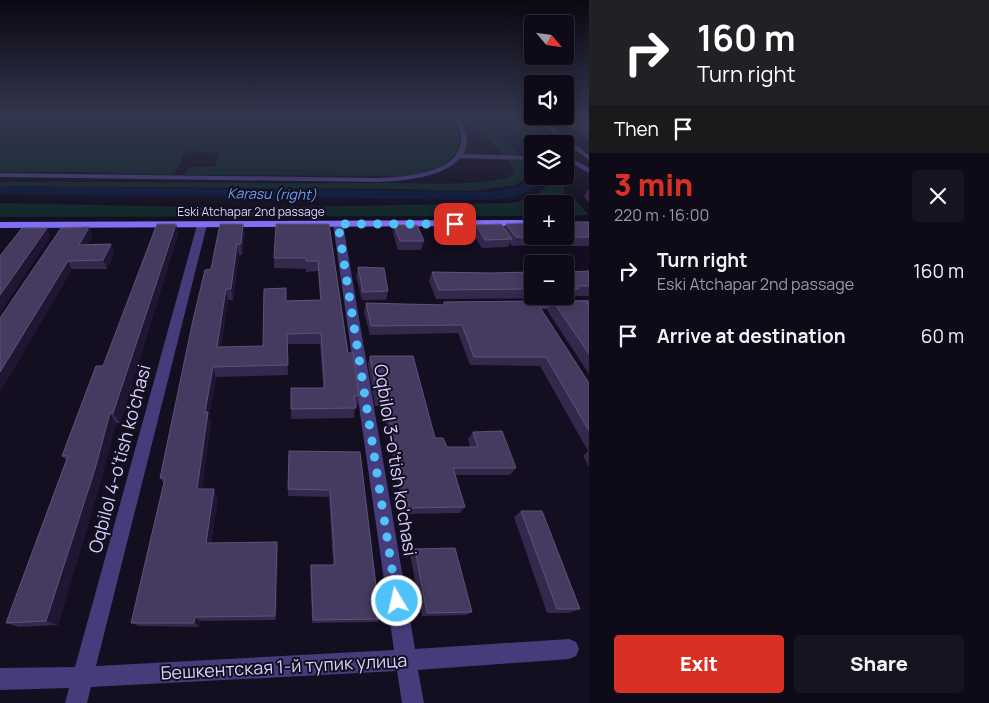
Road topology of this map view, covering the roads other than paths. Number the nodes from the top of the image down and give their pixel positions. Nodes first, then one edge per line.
1 (461, 151) edge
2 (460, 156) junction
3 (524, 158) edge
4 (574, 162) edge
5 (182, 167) dead end
6 (589, 171) edge
7 (0, 175) edge
8 (178, 178) junction
9 (524, 223) edge
10 (338, 224) junction
11 (0, 225) edge
12 (202, 225) junction
13 (589, 304) edge
14 (507, 306) edge
15 (569, 649) dead end
16 (406, 660) junction
17 (83, 678) junction
18 (0, 679) edge
19 (76, 703) edge
20 (413, 703) edge

1 - 2 lane
2 - 3 lane
2 - 8 lane
4 - 6 lane
5 - 8 lane
7 - 8 lane
9 - 10 street, Eski Atchapar 2nd passage
10 - 12 street, Eski Atchapar 2nd passage
10 - 16 street, Oqbilol 3-o'tish ko'chasi
11 - 12 street, Eski Atchapar 2nd passage
12 - 17 street, Oqbilol 4-o'tish ko'chasi
13 - 14 street
15 - 16 street, Бешкентская 1-й тупик улица
16 - 17 street, Бешкентская 1-й тупик улица
16 - 20 street, Oqbilol 3-o'tish ko'chasi
17 - 18 street, Бешкентская 1-й тупик улица
17 - 19 street, Oqbilol 4-o'tish ko'chasi

